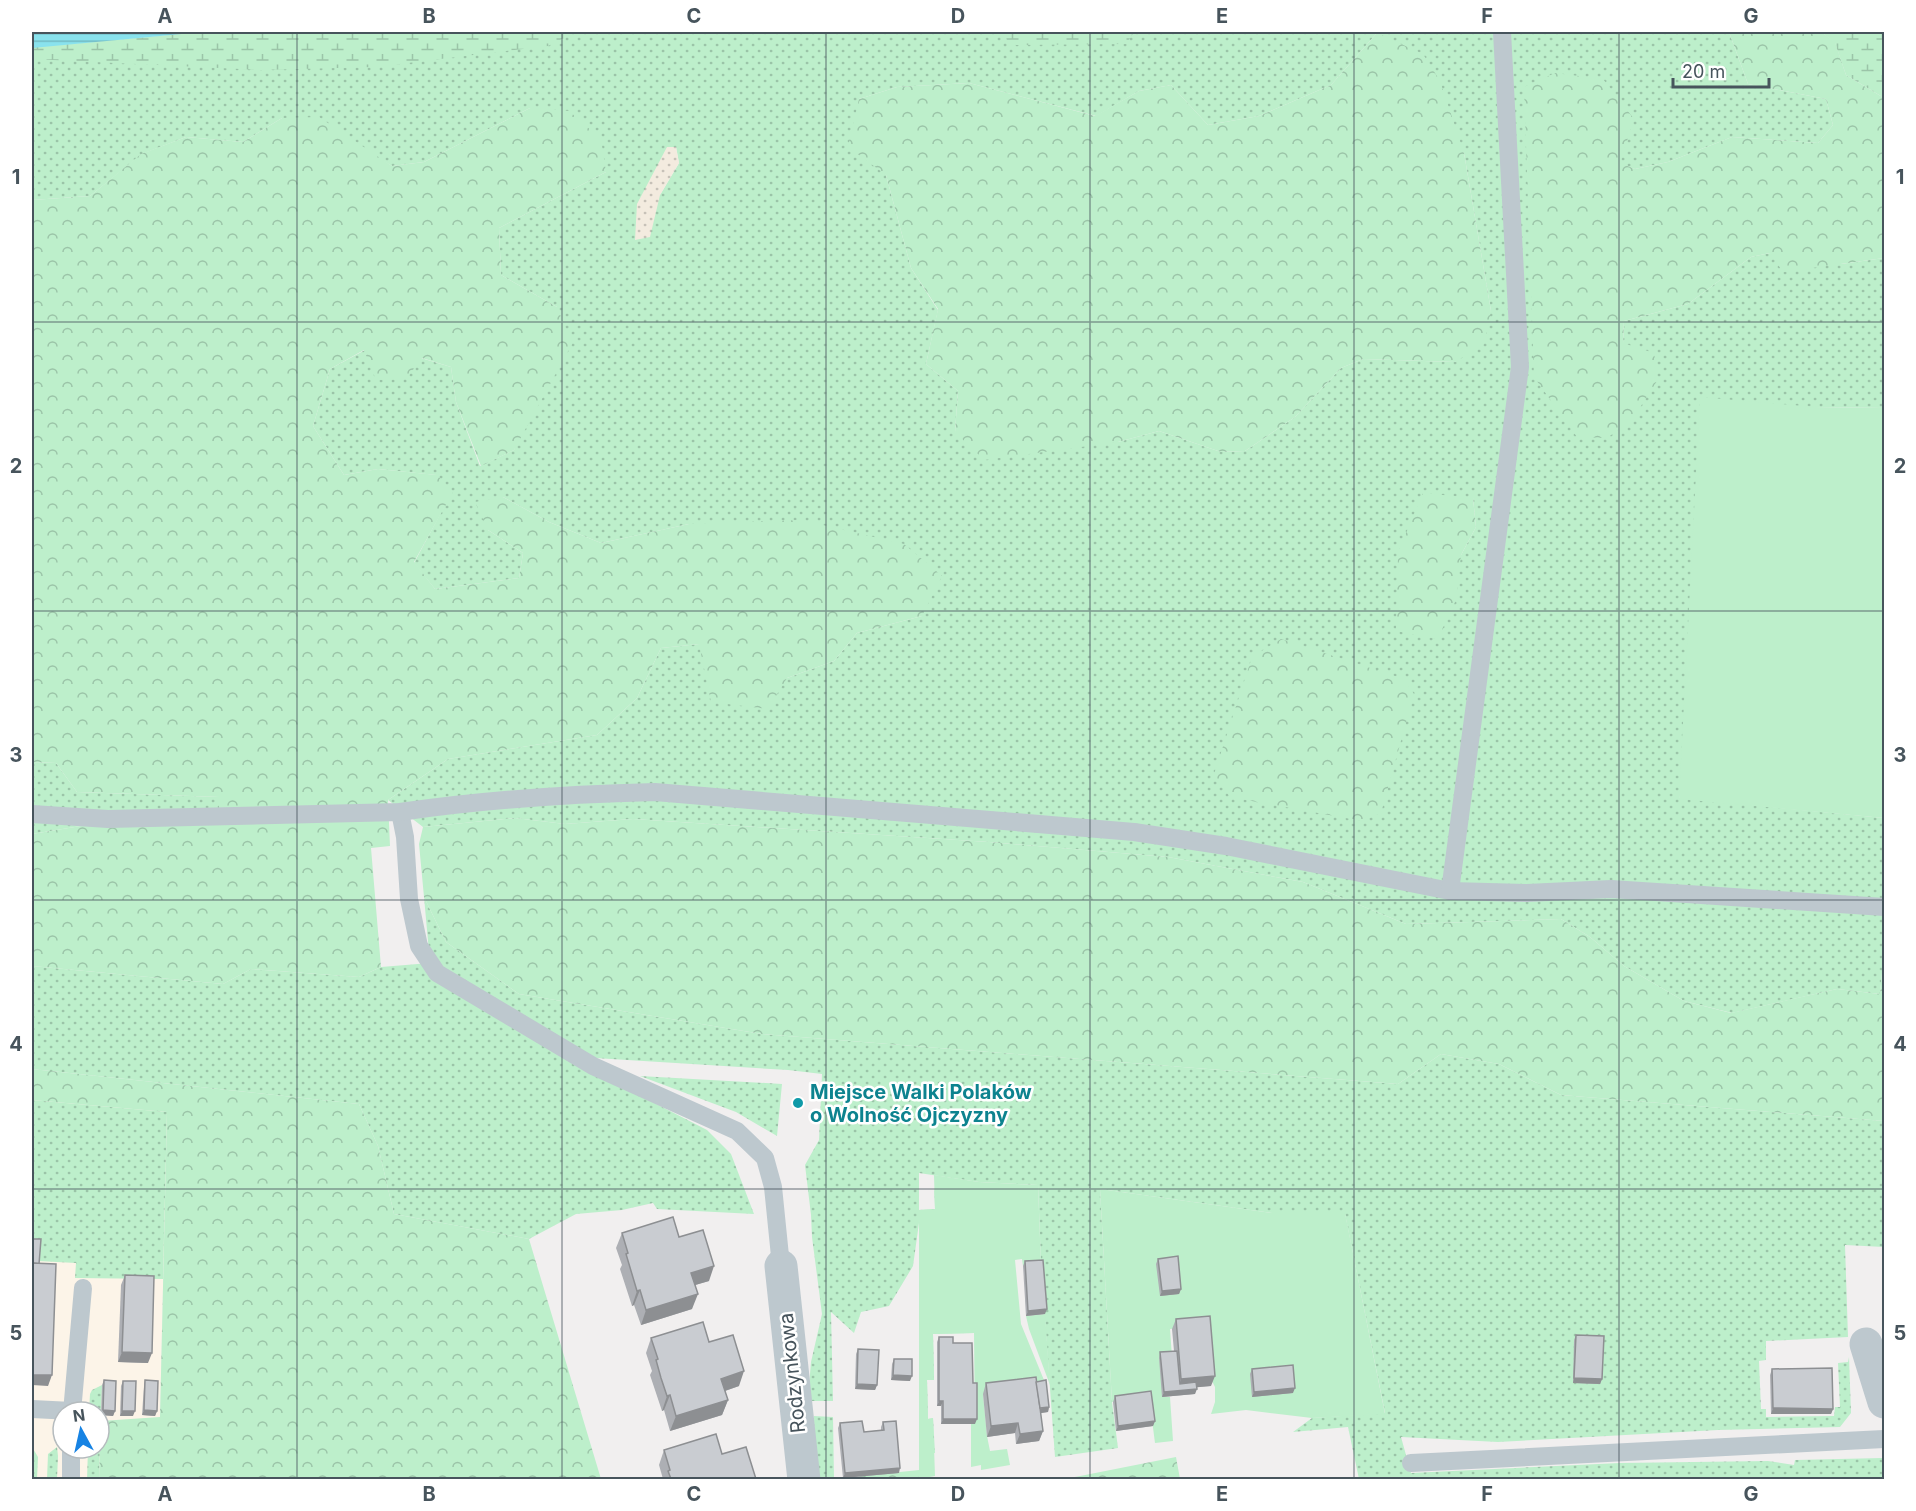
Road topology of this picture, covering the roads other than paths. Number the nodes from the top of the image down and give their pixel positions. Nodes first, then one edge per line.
1 (1502, 32) edge
2 (400, 812) junction
3 (32, 813) edge
4 (1450, 891) junction
5 (1884, 908) edge
6 (781, 1266) joint
7 (83, 1288) dead end
8 (1866, 1344) dead end
9 (73, 1400) edge
10 (1884, 1402) edge
11 (32, 1409) edge
12 (51, 1410) edge
13 (1884, 1439) edge
14 (72, 1460) edge
15 (1411, 1463) dead end
16 (71, 1479) edge
17 (804, 1479) edge

1 - 4 lane
2 - 3 lane
2 - 4 lane
2 - 6 lane
4 - 5 lane
6 - 17 street, Rodzynkowa
7 - 9 lane
8 - 10 street
11 - 12 lane
13 - 15 lane
14 - 16 lane

